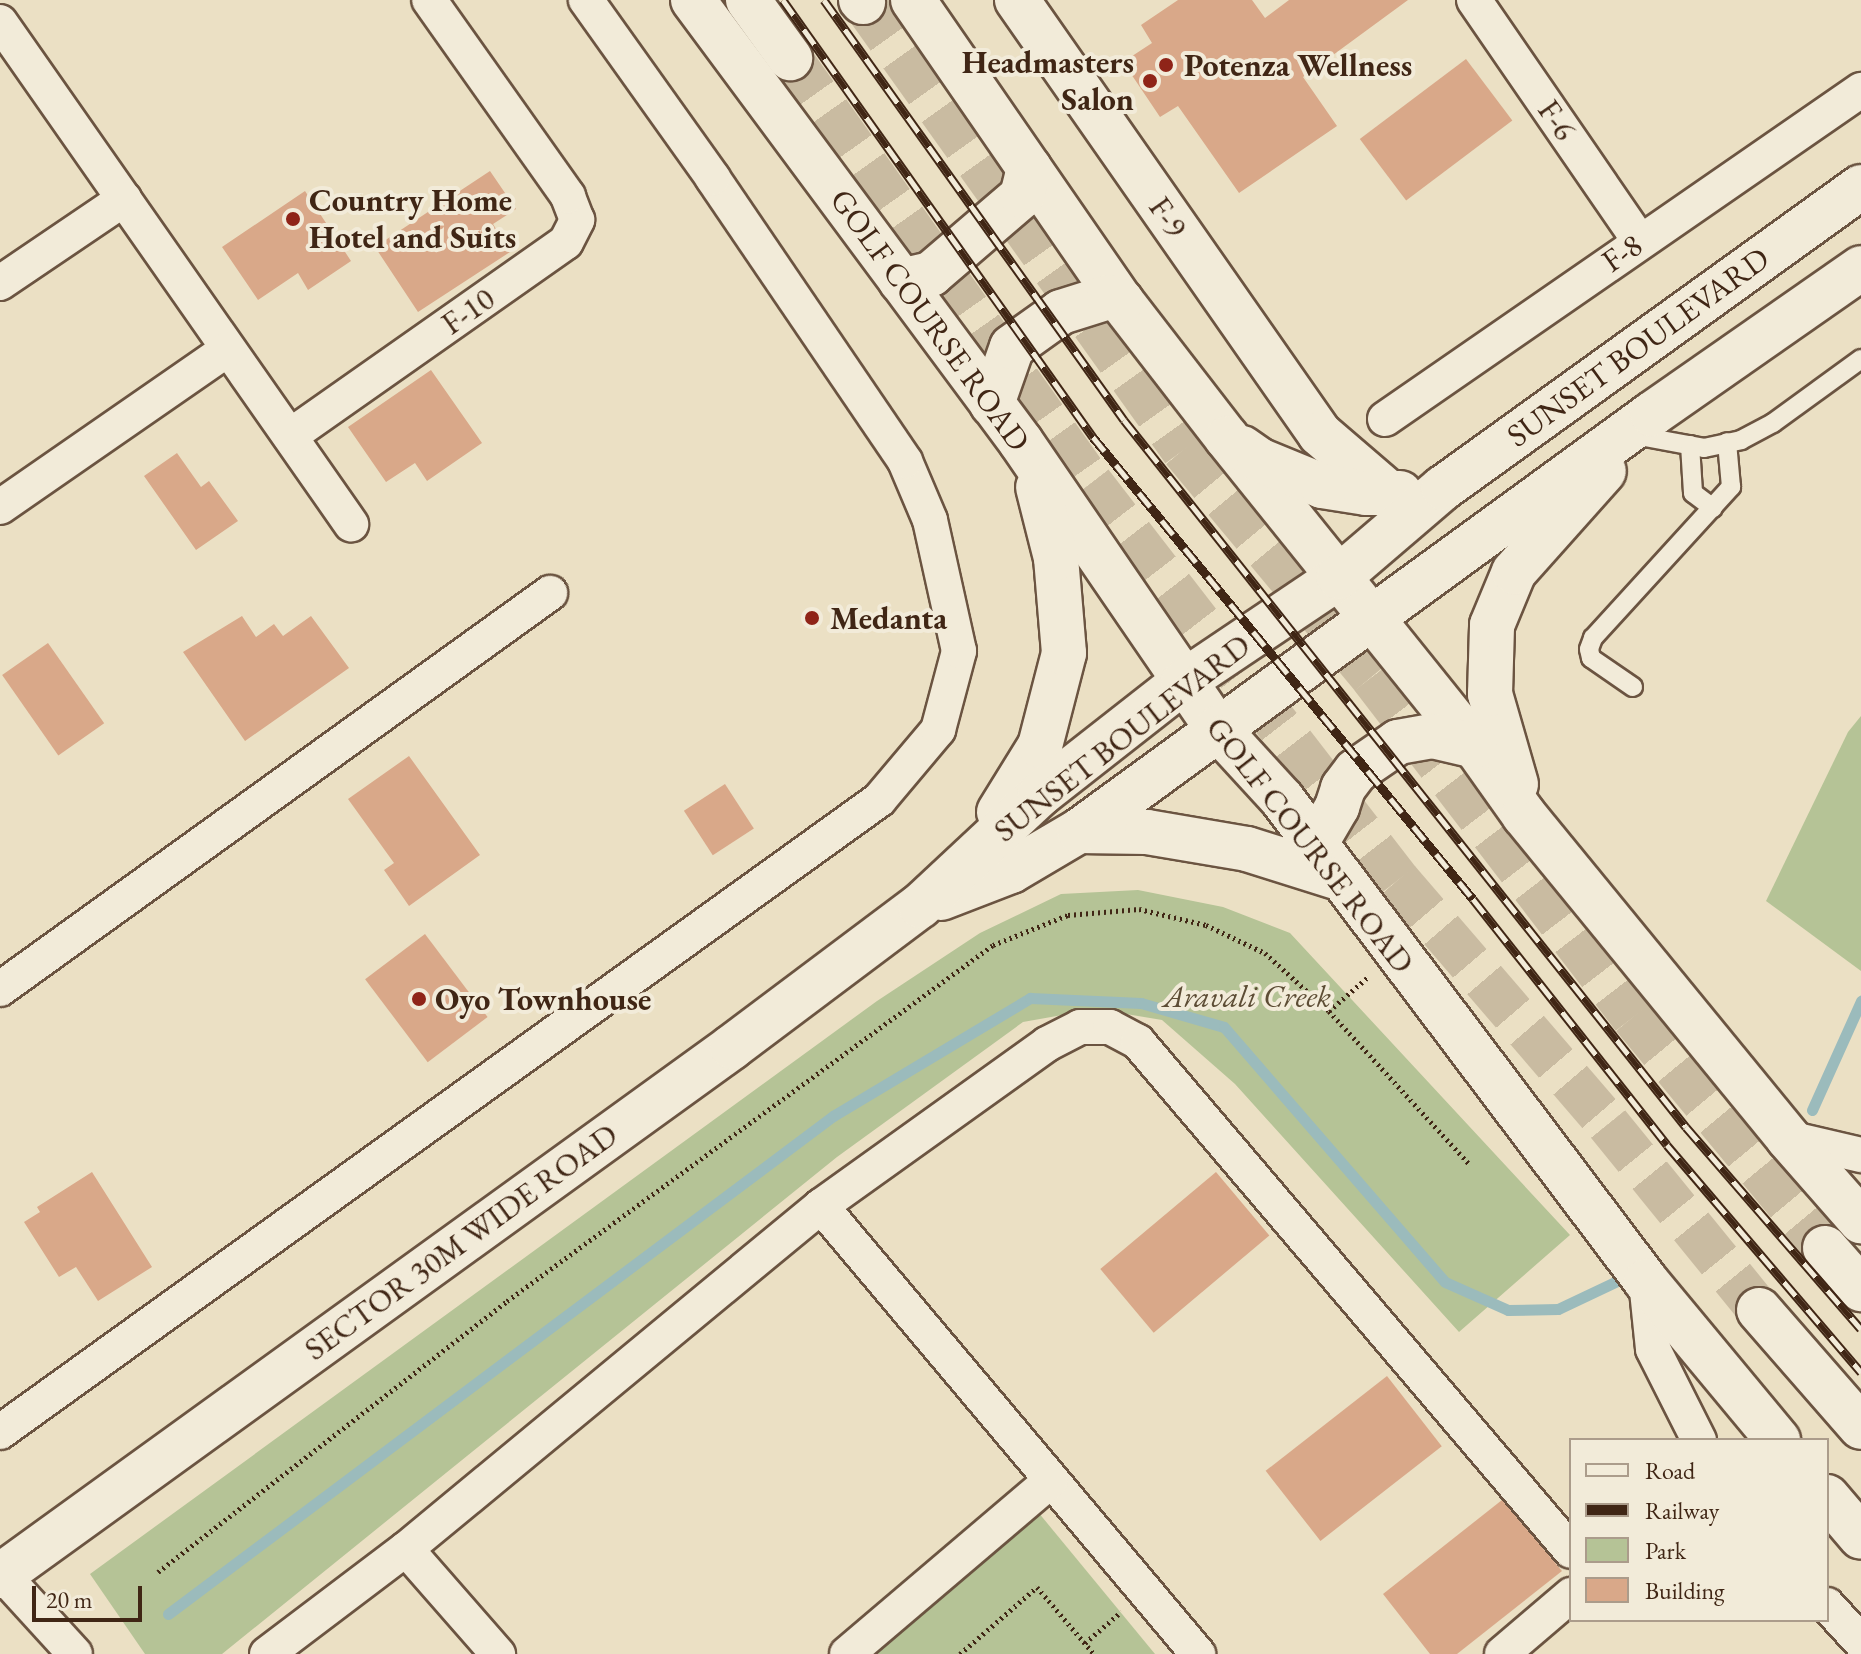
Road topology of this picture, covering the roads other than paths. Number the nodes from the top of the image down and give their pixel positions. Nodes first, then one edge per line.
1 (429, 0) edge
2 (586, 0) edge
3 (693, 0) edge
4 (748, 0) edge
5 (913, 0) edge
6 (1017, 0) edge
7 (1474, 0) edge
8 (4, 36) edge
9 (790, 58) tunnel mouth
10 (1861, 90) edge
11 (1029, 168) junction
12 (1861, 187) edge
13 (124, 199) junction
14 (1639, 240) junction
15 (1861, 268) edge
16 (901, 281) junction
17 (0, 283) edge
18 (1121, 301) junction
19 (228, 349) junction
20 (1861, 359) edge
21 (992, 404) junction
22 (1385, 419) dead end
23 (1643, 425) junction
24 (290, 436) junction
25 (1227, 438) junction
26 (1021, 442) junction
27 (1727, 442) junction
28 (1690, 445) junction
29 (1443, 488) junction
30 (1390, 494) junction
31 (0, 507) edge
32 (1713, 508) junction
33 (351, 524) dead end
34 (1339, 577) junction
35 (550, 593) dead end
36 (1371, 617) junction
37 (1183, 682) junction
38 (1633, 687) dead end
39 (1217, 728) junction
40 (1475, 746) junction
41 (1524, 815) junction
42 (1079, 831) junction
43 (1316, 843) junction
44 (1342, 879) junction
45 (920, 906) junction
46 (0, 989) edge
47 (1788, 1138) junction
48 (1861, 1155) edge
49 (821, 1206) junction
50 (1861, 1221) edge
51 (1825, 1248) tunnel mouth
52 (1646, 1281) junction
53 (1861, 1289) edge
54 (1759, 1310) tunnel mouth
55 (1861, 1427) edge
56 (0, 1432) edge
57 (1698, 1438) edge
58 (1776, 1438) edge
59 (1050, 1481) junction
60 (1829, 1499) edge
61 (1861, 1537) edge
62 (406, 1549) junction
63 (1569, 1549) edge
64 (1, 1575) edge
65 (1569, 1597) edge
66 (1829, 1607) edge
67 (1861, 1642) edge
68 (75, 1654) edge
69 (267, 1654) edge
70 (498, 1654) edge
71 (847, 1654) edge
72 (1198, 1654) edge
73 (1502, 1654) edge

1 - 24 street, F-10
2 - 56 street
3 - 16 main road, GOLF COURSE ROAD
4 - 9 main road
5 - 11 main road
6 - 30 main road, F-9
7 - 14 street, F-6
8 - 13 street
10 - 14 street, F-8
11 - 16 main road
11 - 18 main road
12 - 29 main road, SUNSET BOULEVARD
13 - 17 street
13 - 19 street
14 - 22 street, F-8
15 - 23 main road, SUNSET BOULEVARD
16 - 21 main road, GOLF COURSE ROAD
18 - 21 main road
18 - 25 main road
19 - 24 street
19 - 31 street
20 - 27 lane
21 - 26 main road, GOLF COURSE ROAD
23 - 28 lane
23 - 36 main road, SUNSET BOULEVARD
23 - 41 main road
24 - 33 street
25 - 30 main road
25 - 34 main road
26 - 37 main road, GOLF COURSE ROAD
26 - 45 main road
27 - 28 lane
27 - 32 lane
28 - 32 lane
29 - 30 main road
29 - 34 main road, SUNSET BOULEVARD
32 - 38 lane
34 - 36 main road
34 - 37 main road, SUNSET BOULEVARD
35 - 46 street
36 - 39 main road, SUNSET BOULEVARD
36 - 40 main road
37 - 39 main road, GOLF COURSE ROAD
37 - 45 main road, SUNSET BOULEVARD
39 - 42 main road, SUNSET BOULEVARD
39 - 43 main road, GOLF COURSE ROAD
40 - 41 main road
40 - 43 main road
41 - 47 main road
42 - 44 main road
42 - 45 main road, SUNSET BOULEVARD
43 - 44 main road, GOLF COURSE ROAD
44 - 52 main road, GOLF COURSE ROAD
45 - 64 main road, SECTOR 30M WIDE ROAD
47 - 48 street
47 - 50 main road
49 - 59 street
49 - 62 street
49 - 63 street
51 - 53 main road
52 - 57 street
52 - 58 main road, GOLF COURSE ROAD
54 - 55 main road
59 - 71 street
59 - 72 street
60 - 61 main road
62 - 69 street
62 - 70 street
64 - 68 street
65 - 73 street
66 - 67 street

